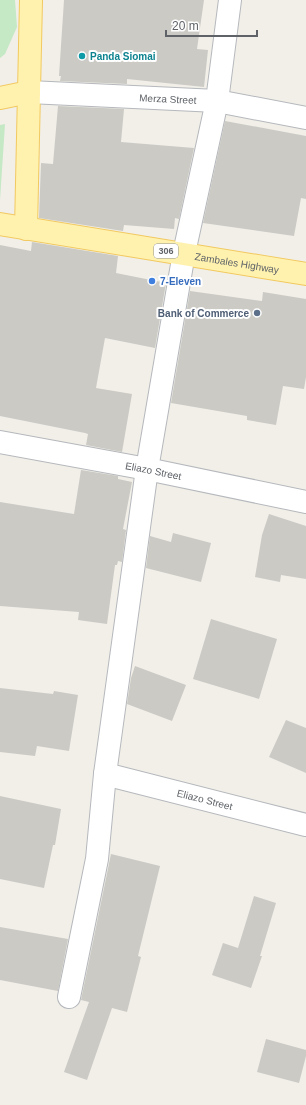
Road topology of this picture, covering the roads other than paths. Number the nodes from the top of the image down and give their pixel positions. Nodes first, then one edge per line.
1 (31, 0) edge
2 (230, 0) edge
3 (28, 92) junction
4 (0, 98) edge
5 (217, 101) junction
6 (306, 118) edge
7 (0, 224) edge
8 (26, 229) junction
9 (184, 253) junction
10 (306, 274) edge
11 (0, 442) edge
12 (148, 469) junction
13 (306, 502) edge
14 (104, 774) junction
15 (306, 824) edge
16 (69, 997) dead end

1 - 3 main road
2 - 5 street
3 - 4 main road
3 - 5 street, Merza Street
3 - 8 main road
5 - 6 street, Merza Street
5 - 9 street
7 - 8 main road, Zambales Highway / 306
8 - 9 main road, Zambales Highway / 306
9 - 10 main road, Zambales Highway / 306
9 - 12 street
11 - 12 street, Eliazo Street
12 - 13 street, Eliazo Street
12 - 14 street
14 - 15 street, Eliazo Street
14 - 16 street

